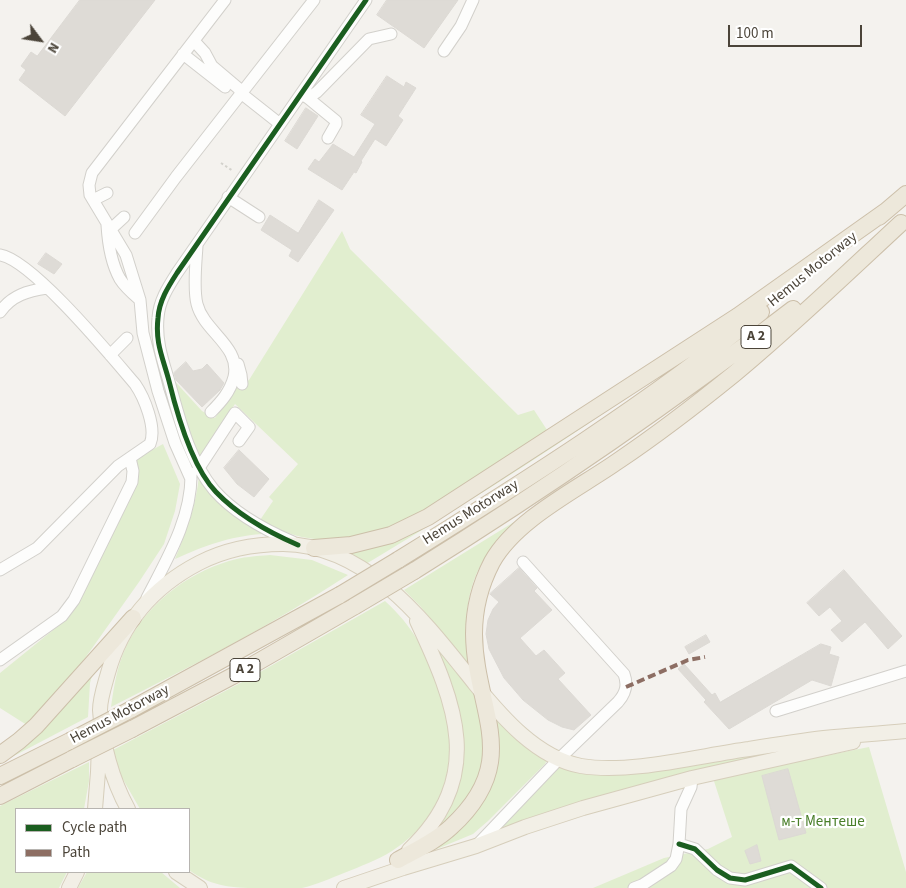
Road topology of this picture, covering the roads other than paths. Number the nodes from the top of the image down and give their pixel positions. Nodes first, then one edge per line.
1 (225, 0) edge
2 (314, 0) edge
3 (366, 0) edge
4 (473, 0) edge
5 (391, 34) dead end
6 (194, 41) junction
7 (444, 51) dead end
8 (183, 54) junction
9 (242, 94) junction
10 (305, 96) junction
11 (280, 124) junction
12 (328, 138) dead end
13 (107, 193) dead end
14 (906, 194) edge
15 (228, 197) junction
16 (93, 200) junction
17 (886, 210) junction
18 (124, 217) dead end
19 (259, 217) dead end
20 (904, 221) edge
21 (109, 226) junction
22 (135, 233) dead end
23 (197, 244) junction
24 (0, 255) edge
25 (47, 288) junction
26 (0, 312) edge
27 (127, 338) dead end
28 (110, 355) junction
29 (234, 356) junction
30 (242, 384) dead end
31 (210, 412) dead end
32 (239, 441) dead end
33 (130, 458) junction
34 (199, 468) junction
35 (306, 546) junction
36 (523, 562) dead end
37 (0, 570) edge
38 (145, 602) junction
39 (411, 610) junction
40 (133, 618) junction
41 (0, 660) edge
42 (906, 671) edge
43 (483, 694) junction
44 (100, 708) junction
45 (776, 710) dead end
46 (899, 732) edge
47 (0, 754) edge
48 (559, 759) junction
49 (0, 776) edge
50 (692, 778) junction
51 (0, 796) edge
52 (95, 808) edge
53 (128, 808) edge
54 (679, 844) junction
55 (476, 846) junction
56 (398, 860) junction
57 (76, 873) edge
58 (178, 873) edge
59 (368, 880) junction
60 (738, 884) edge
61 (69, 888) edge
62 (200, 888) edge
63 (344, 888) edge
64 (634, 888) edge
65 (821, 888) edge

1 - 6 street
2 - 9 street
3 - 10 street
4 - 7 street
5 - 10 street
6 - 8 street
6 - 9 street
8 - 9 street
8 - 16 street
9 - 11 street
9 - 22 street
10 - 11 street
10 - 12 street
11 - 15 street
13 - 16 street
14 - 17 highway, Hemus Motorway / A 2
15 - 19 street
15 - 23 street
16 - 21 street
17 - 35 highway
17 - 49 highway, Hemus Motorway / A 2, bridge
18 - 21 street
20 - 43 highway
20 - 51 highway, Hemus Motorway / A 2, bridge
21 - 38 street
23 - 29 street
23 - 34 street
24 - 25 street
25 - 26 street
25 - 28 street
27 - 28 street
28 - 33 street
29 - 30 street
29 - 31 street
32 - 34 street
33 - 37 street
33 - 41 street
34 - 35 street
35 - 38 main road
35 - 39 main road
36 - 48 street
38 - 40 main road
39 - 43 main road
39 - 56 main road
40 - 44 main road
40 - 47 highway
42 - 45 street
43 - 48 main road
43 - 56 highway
44 - 52 main road
44 - 53 main road
46 - 48 main road
46 - 50 main road
48 - 55 street
50 - 54 street
50 - 55 main road
54 - 60 street
54 - 64 street
55 - 59 main road
56 - 59 main road
57 - 61 main road
58 - 62 main road
59 - 63 main road
60 - 65 street

